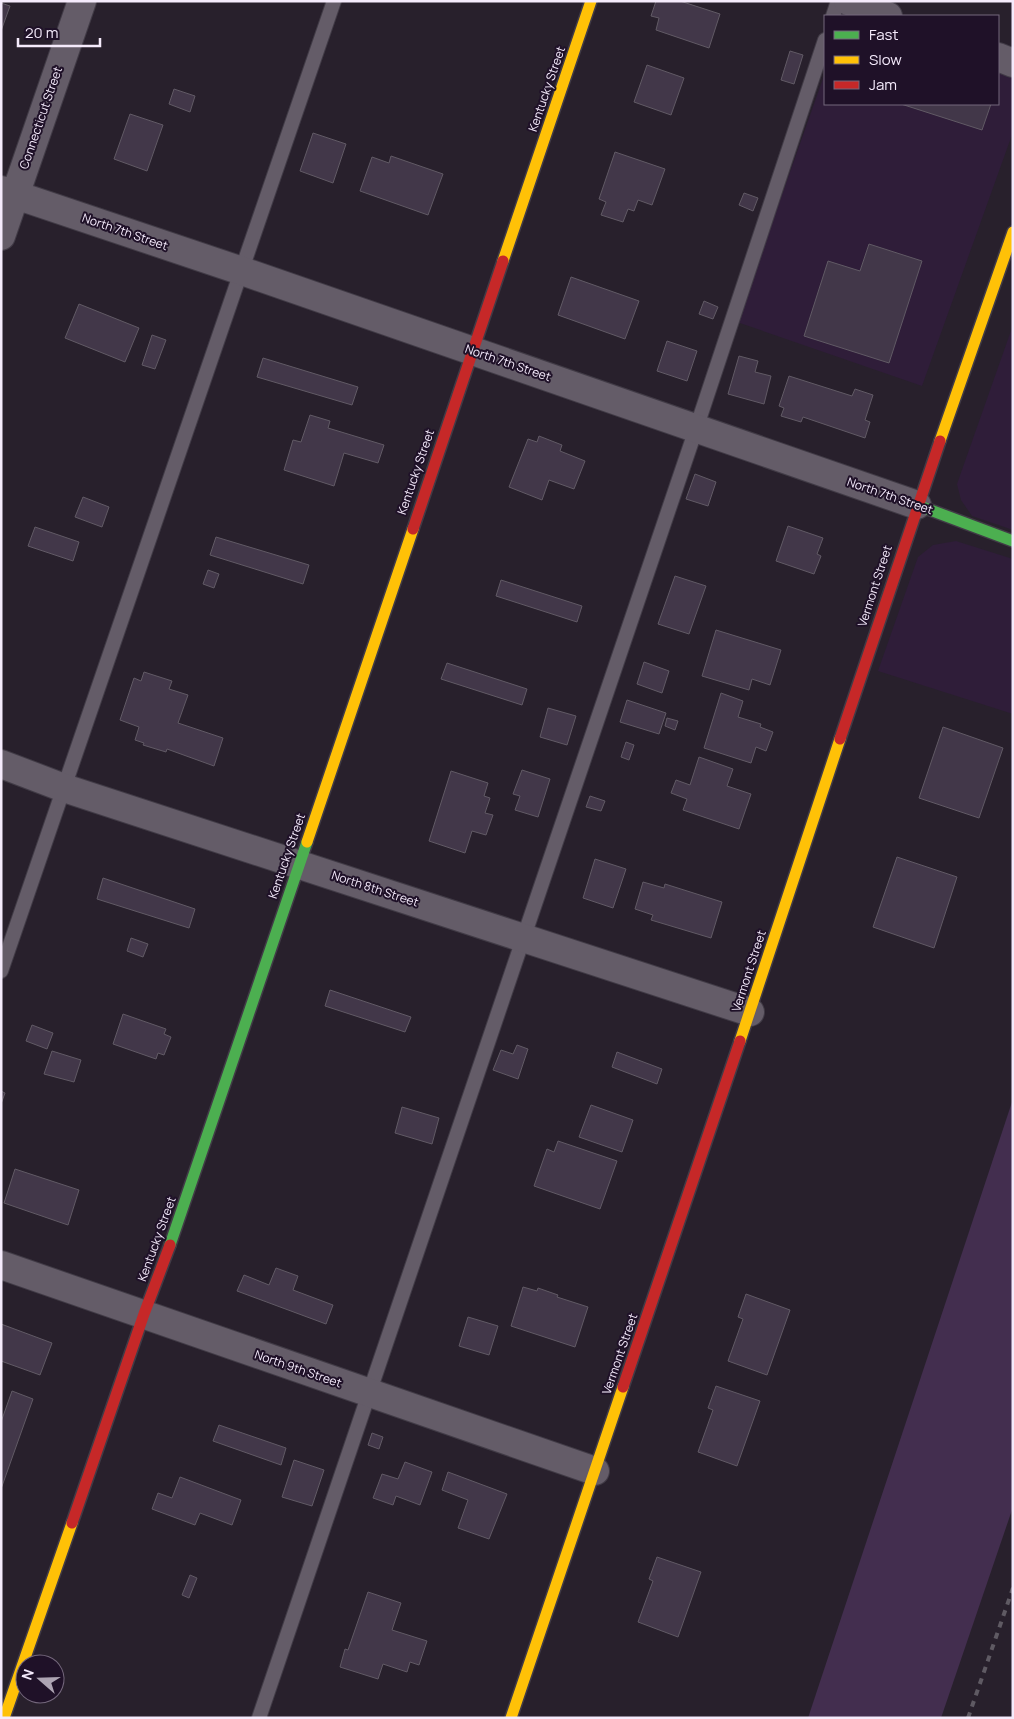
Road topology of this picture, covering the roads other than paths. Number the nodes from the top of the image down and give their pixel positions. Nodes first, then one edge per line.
1 (82, 1) edge
2 (334, 1) edge
3 (591, 1) edge
4 (838, 1) edge
5 (848, 1) edge
6 (833, 15) edge
7 (885, 15) edge
8 (824, 43) edge
9 (999, 57) edge
10 (1013, 63) edge
11 (8, 192) edge
12 (1013, 232) edge
13 (1, 236) edge
14 (242, 271) junction
15 (472, 351) junction
16 (696, 429) junction
17 (916, 505) junction
18 (1013, 541) edge
19 (1, 764) edge
20 (64, 788) junction
21 (299, 864) junction
22 (524, 937) junction
23 (1, 971) edge
24 (750, 1012) junction
25 (1, 1266) edge
26 (144, 1314) junction
27 (368, 1393) junction
28 (595, 1471) junction
29 (4, 1718) edge
30 (258, 1718) edge
31 (511, 1718) edge

1 - 11 street, Connecticut Street
2 - 14 lane
3 - 15 street, Kentucky Street
4 - 6 lane
5 - 7 street
8 - 16 lane
9 - 10 street
11 - 13 street, Connecticut Street
11 - 14 street, North 7th Street
12 - 17 street, Vermont Street
14 - 15 street, North 7th Street
14 - 20 lane
15 - 16 street, North 7th Street
15 - 21 street, Kentucky Street
16 - 17 street, North 7th Street
16 - 22 lane
17 - 18 street, North 7th Street
17 - 24 street, Vermont Street
19 - 20 street, North 8th Street
20 - 21 street, North 8th Street
20 - 23 lane
21 - 22 street, North 8th Street
21 - 26 street, Kentucky Street
22 - 24 street, North 8th Street
22 - 27 lane
24 - 28 street, Vermont Street
25 - 26 street, North 9th Street
26 - 27 street, North 9th Street
26 - 29 street, Kentucky Street
27 - 28 street, North 9th Street
27 - 30 lane
28 - 31 street, Vermont Street

